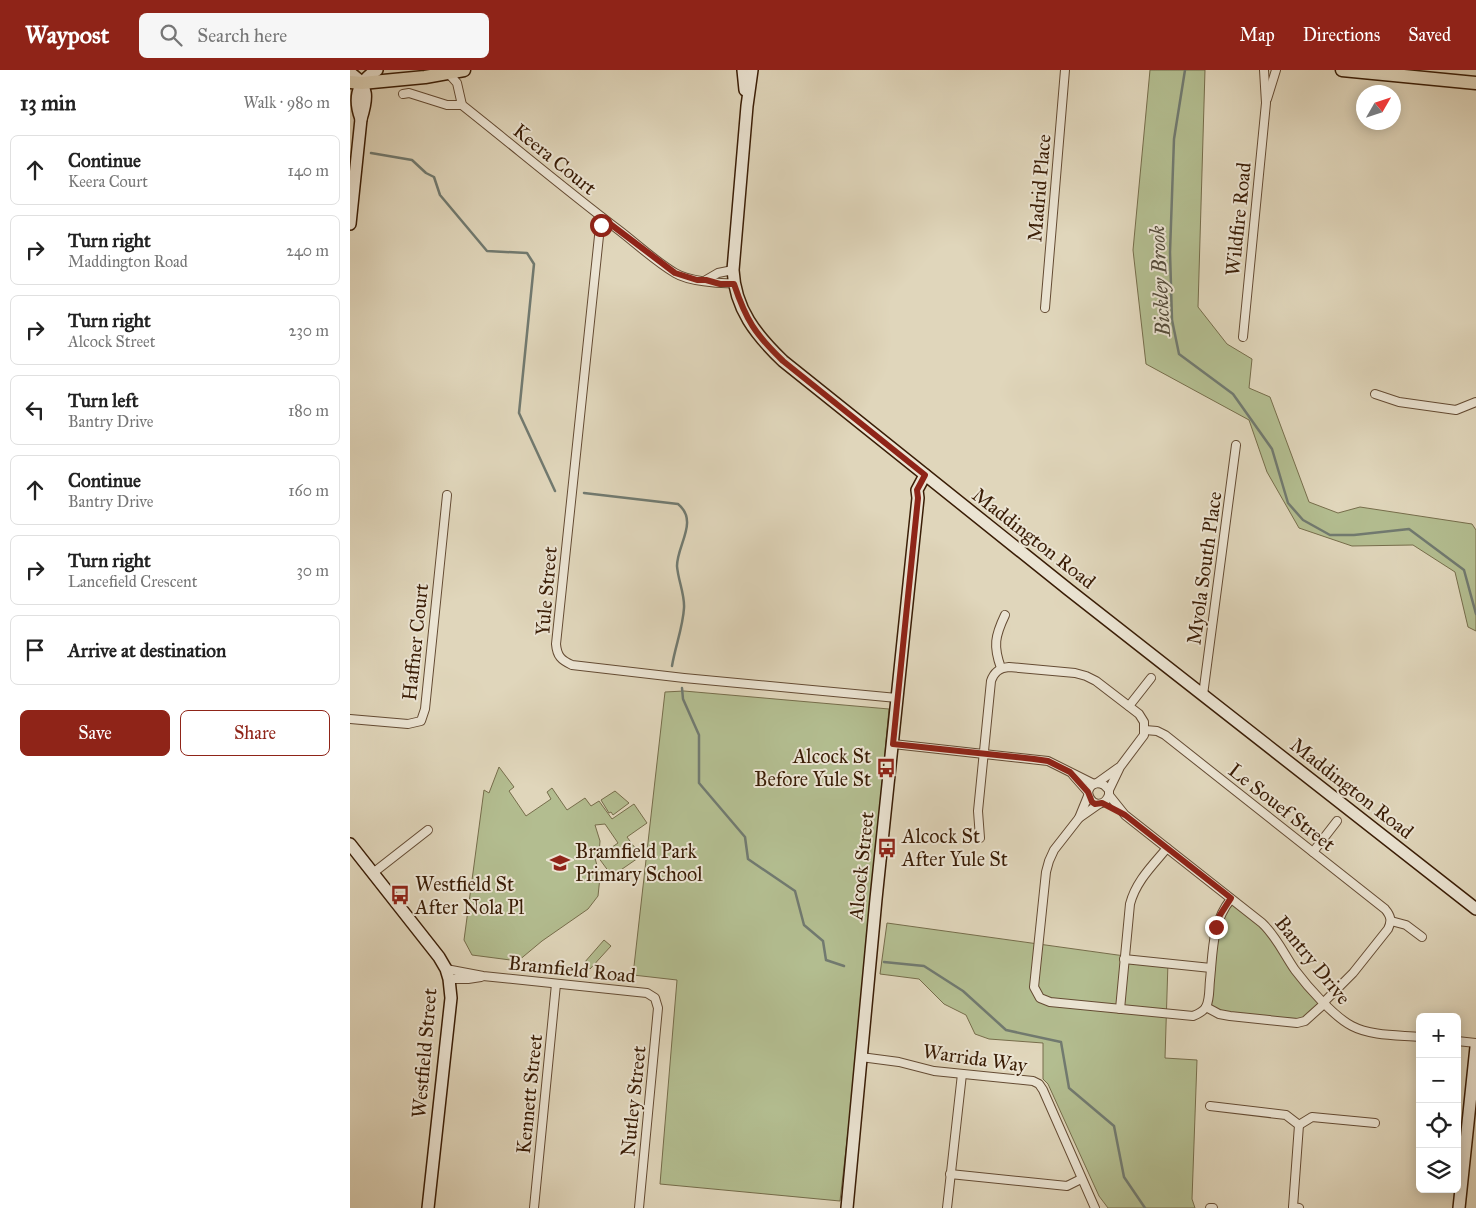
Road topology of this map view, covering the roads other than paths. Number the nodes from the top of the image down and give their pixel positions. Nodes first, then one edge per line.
1 (377, 70) edge
2 (464, 70) edge
3 (743, 70) edge
4 (752, 70) edge
5 (1065, 70) edge
6 (1264, 70) edge
7 (1276, 70) edge
8 (1342, 70) edge
9 (350, 73) edge
10 (449, 74) junction
11 (356, 83) edge
12 (1476, 83) edge
13 (404, 94) dead end
14 (462, 104) junction
15 (1266, 104) junction
16 (747, 106) junction
17 (601, 217) junction
18 (350, 224) edge
19 (733, 270) junction
20 (706, 280) junction
21 (734, 284) junction
22 (1046, 308) dead end
23 (1242, 337) dead end
24 (1375, 394) dead end
25 (1476, 402) edge
26 (1236, 445) dead end
27 (929, 478) junction
28 (447, 495) dead end
29 (1005, 615) dead end
30 (1001, 668) junction
31 (1152, 678) dead end
32 (1203, 695) junction
33 (897, 698) junction
34 (1129, 706) junction
35 (350, 719) edge
36 (1145, 730) junction
37 (893, 744) junction
38 (984, 754) junction
39 (1120, 767) junction
40 (1070, 772) junction
41 (1096, 784) junction
42 (1109, 793) junction
43 (1088, 794) junction
44 (1101, 804) junction
45 (1125, 815) junction
46 (1079, 818) junction
47 (1337, 821) dead end
48 (428, 830) dead end
49 (980, 838) dead end
50 (350, 844) edge
51 (1167, 848) junction
52 (1313, 852) junction
53 (373, 873) junction
54 (1231, 898) junction
55 (1476, 909) edge
56 (1391, 921) junction
57 (1422, 937) dead end
58 (1124, 959) junction
59 (1211, 968) junction
60 (448, 974) junction
61 (556, 984) junction
62 (655, 998) joint
63 (1324, 1002) junction
64 (1206, 1007) junction
65 (1120, 1009) junction
66 (1416, 1037) edge
67 (1461, 1042) edge
68 (1476, 1045) edge
69 (861, 1057) junction
70 (962, 1074) junction
71 (1210, 1106) dead end
72 (1375, 1123) dead end
73 (1299, 1125) junction
74 (950, 1174) junction
75 (1081, 1179) junction
76 (428, 1208) edge
77 (534, 1208) edge
78 (639, 1208) edge
79 (847, 1208) edge
80 (947, 1208) edge
81 (1094, 1208) edge
82 (1295, 1208) edge
83 (1459, 1208) edge

1 - 11 main road
2 - 10 main road
3 - 16 main road, Maddington Road
4 - 16 main road, Maddington Road
5 - 22 street, Madrid Place
6 - 15 street, Wildfire Road
7 - 15 street, Wildfire Road
8 - 12 main road
9 - 11 main road
10 - 11 main road
10 - 14 street
11 - 18 main road
13 - 14 street
14 - 17 street, Keera Court
15 - 23 street, Wildfire Road
16 - 19 main road, Maddington Road
17 - 20 street, Keera Court
17 - 33 street, Yule Street
19 - 20 street
19 - 21 main road, Maddington Road
20 - 21 street, Keera Court
21 - 27 main road, Maddington Road
24 - 25 street
26 - 32 street, Myola South Place
27 - 32 main road, Maddington Road
27 - 33 main road, Alcock Street
28 - 35 street, Haffner Court
29 - 30 street
30 - 34 street
30 - 38 street
31 - 34 street
32 - 55 main road, Maddington Road
33 - 37 main road, Alcock Street
34 - 36 street
36 - 39 street
36 - 52 street, Le Souef Street
37 - 38 street
37 - 69 main road, Alcock Street
38 - 40 street
38 - 49 street
39 - 41 street
39 - 42 street
40 - 41 street
40 - 43 street
41 - 42 street
41 - 43 street
42 - 44 street
42 - 45 street, Bantry Drive
43 - 44 street
43 - 46 street
44 - 45 street, Bantry Drive
44 - 46 street
45 - 51 street, Bantry Drive
46 - 65 street
47 - 52 street
48 - 53 street
50 - 53 main road, Westfield Street
51 - 54 street, Bantry Drive
51 - 58 street
52 - 56 street, Le Souef Street
53 - 60 main road, Westfield Street
54 - 59 street
54 - 63 street, Bantry Drive
56 - 57 street, Le Souef Street
56 - 63 street
58 - 59 street
58 - 65 street
59 - 64 street
60 - 61 street, Bramfield Road
60 - 76 main road, Westfield Street
61 - 62 street, Bramfield Road
61 - 77 street, Kennett Street
62 - 78 street, Nutley Street
63 - 64 street
63 - 66 street, Bantry Drive
64 - 65 street
67 - 68 street
68 - 83 main road
69 - 70 street, Warrida Way
69 - 79 main road, Alcock Street
70 - 74 street
70 - 75 street, Warrida Way
71 - 73 street
72 - 73 street
73 - 82 street
74 - 75 street
74 - 80 street
75 - 81 street, Warrida Way

